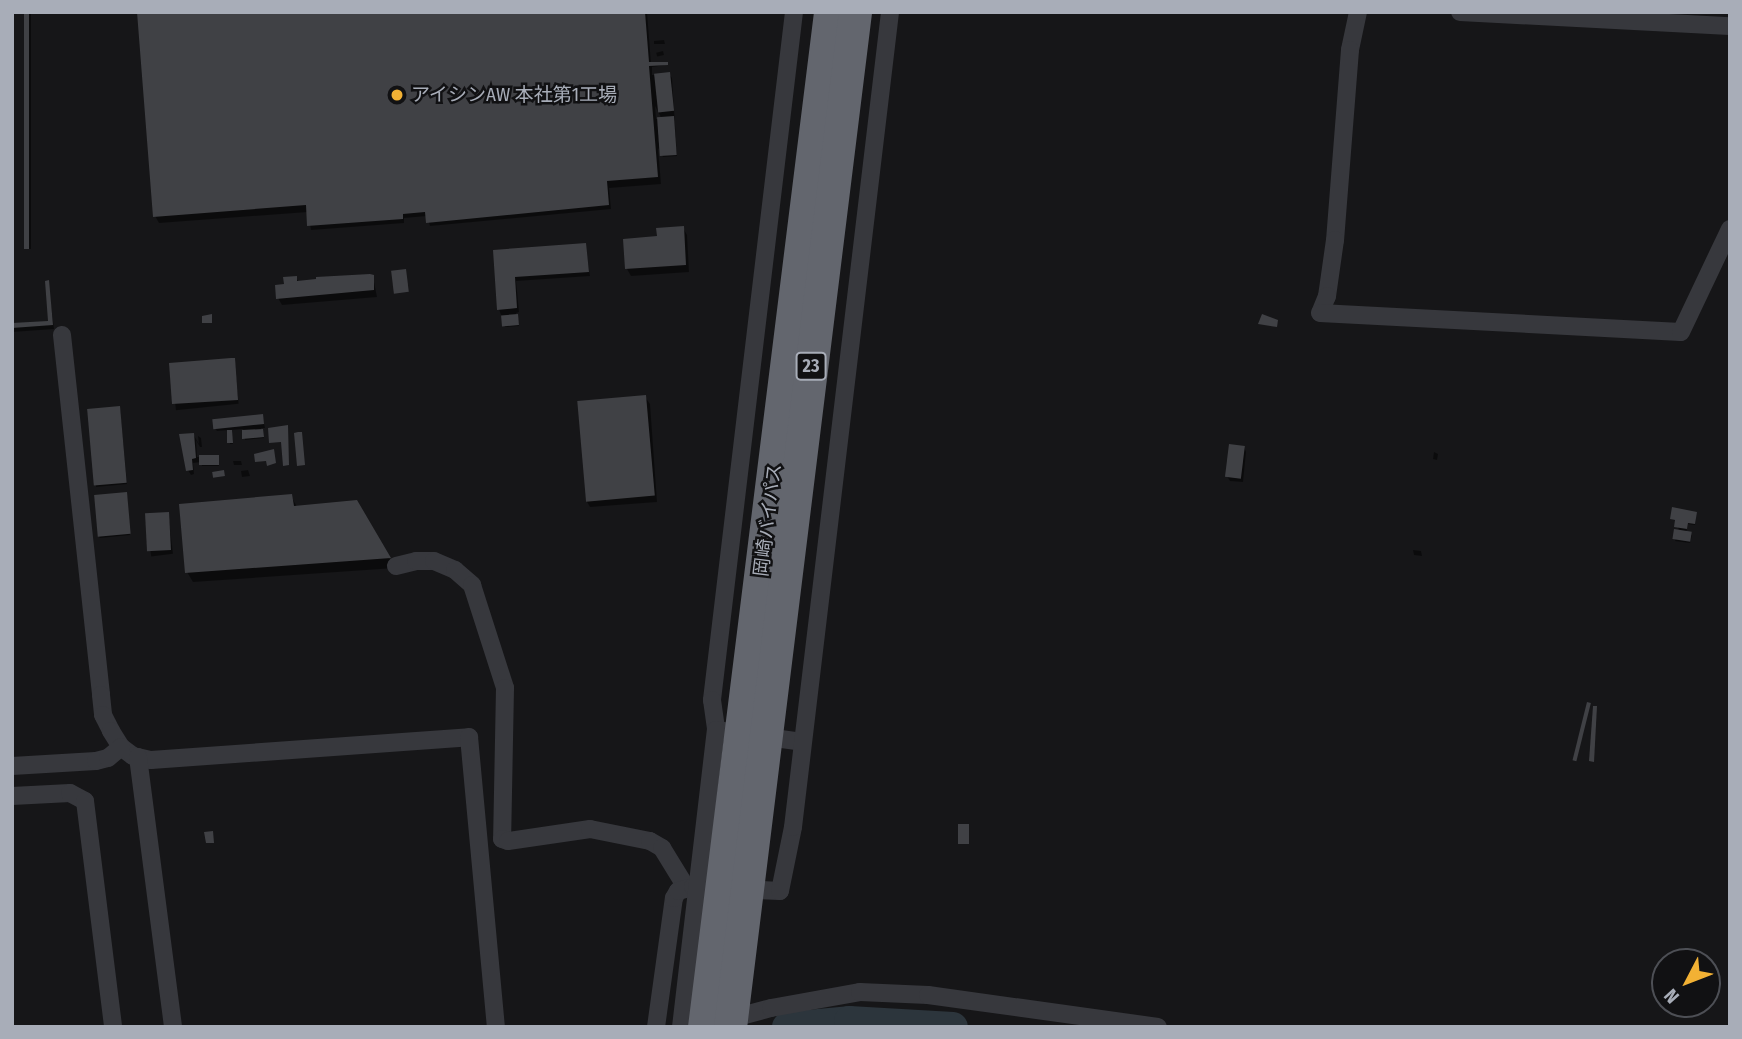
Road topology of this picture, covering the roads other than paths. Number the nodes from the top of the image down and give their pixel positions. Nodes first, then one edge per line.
1 (794, 12) edge
2 (830, 12) edge
3 (855, 12) edge
4 (890, 12) edge
5 (1358, 12) edge
6 (1460, 12) edge
7 (1730, 26) edge
8 (1730, 229) edge
9 (62, 335) dead end
10 (751, 371) junction
11 (769, 373) dead end
12 (821, 379) dead end
13 (846, 382) junction
14 (396, 566) dead end
15 (746, 733) junction
16 (802, 742) junction
17 (121, 747) junction
18 (138, 757) junction
19 (12, 766) edge
20 (12, 796) edge
21 (744, 809) junction
22 (686, 887) junction
23 (113, 1027) edge
24 (173, 1027) edge
25 (496, 1027) edge
26 (656, 1027) edge
27 (681, 1027) edge
28 (693, 1027) edge
29 (704, 1027) edge
30 (730, 1027) edge
31 (1158, 1027) edge

1 - 10 street
2 - 15 highway, 岡崎バイパス / 23
3 - 15 highway, 岡崎バイパス / 23
4 - 13 street
5 - 8 street
6 - 7 street
9 - 17 street
10 - 11 street
10 - 15 street
12 - 13 street
13 - 16 street
14 - 22 street
15 - 16 street
15 - 21 highway, 岡崎バイパス / 23
15 - 27 street
16 - 22 street
17 - 18 street
17 - 19 street
18 - 24 street
18 - 25 street
20 - 23 street
21 - 29 highway, 岡崎バイパス / 23
21 - 30 highway, 岡崎バイパス / 23
22 - 26 street
28 - 31 street

